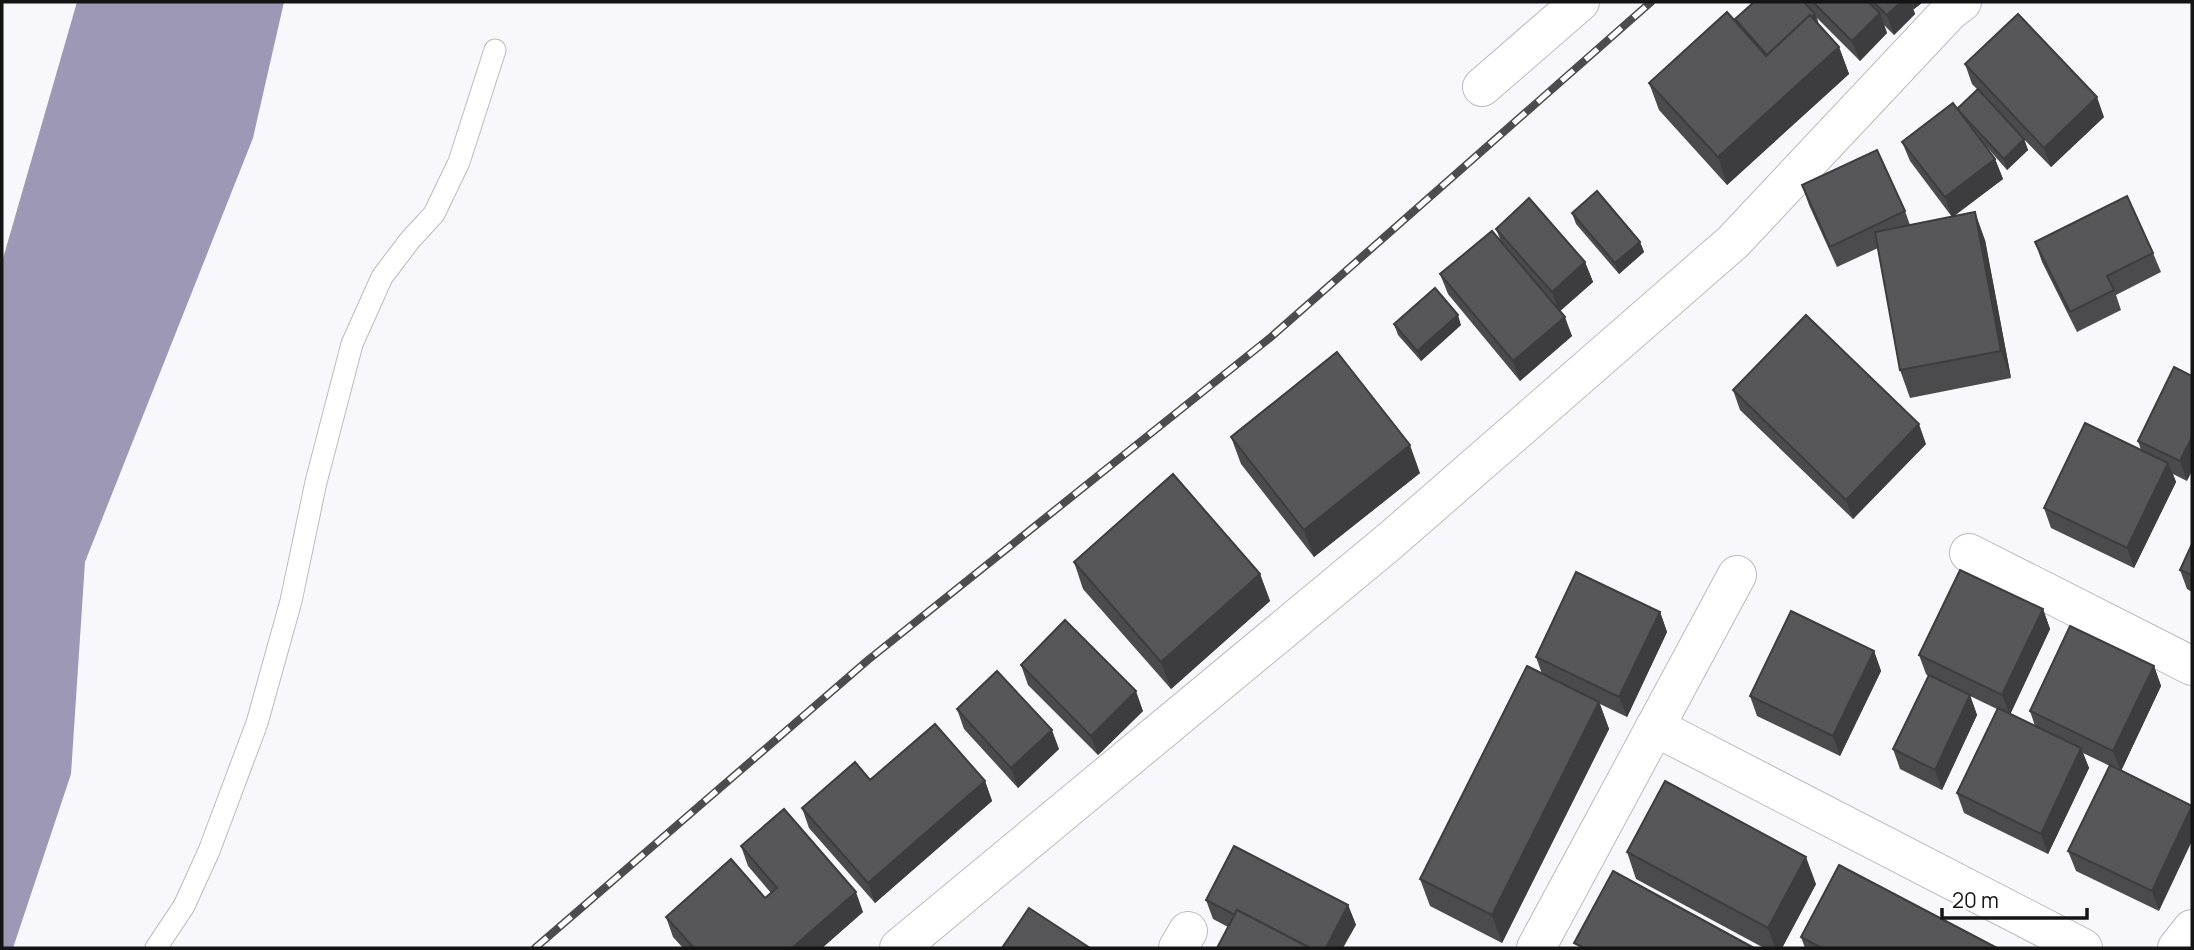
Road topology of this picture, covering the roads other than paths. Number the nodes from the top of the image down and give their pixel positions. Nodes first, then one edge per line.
1 (1580, 2) edge
2 (1962, 2) edge
3 (495, 50) dead end
4 (1482, 87) dead end
5 (1969, 553) dead end
6 (1737, 575) dead end
7 (2192, 666) edge
8 (1655, 727) junction
9 (2192, 929) edge
10 (156, 948) edge
11 (898, 948) edge
12 (1536, 948) edge
13 (2083, 948) edge
14 (2177, 948) edge

1 - 4 street
2 - 11 street
3 - 10 lane
5 - 7 street
6 - 8 street
8 - 12 street
8 - 13 street
9 - 14 street

